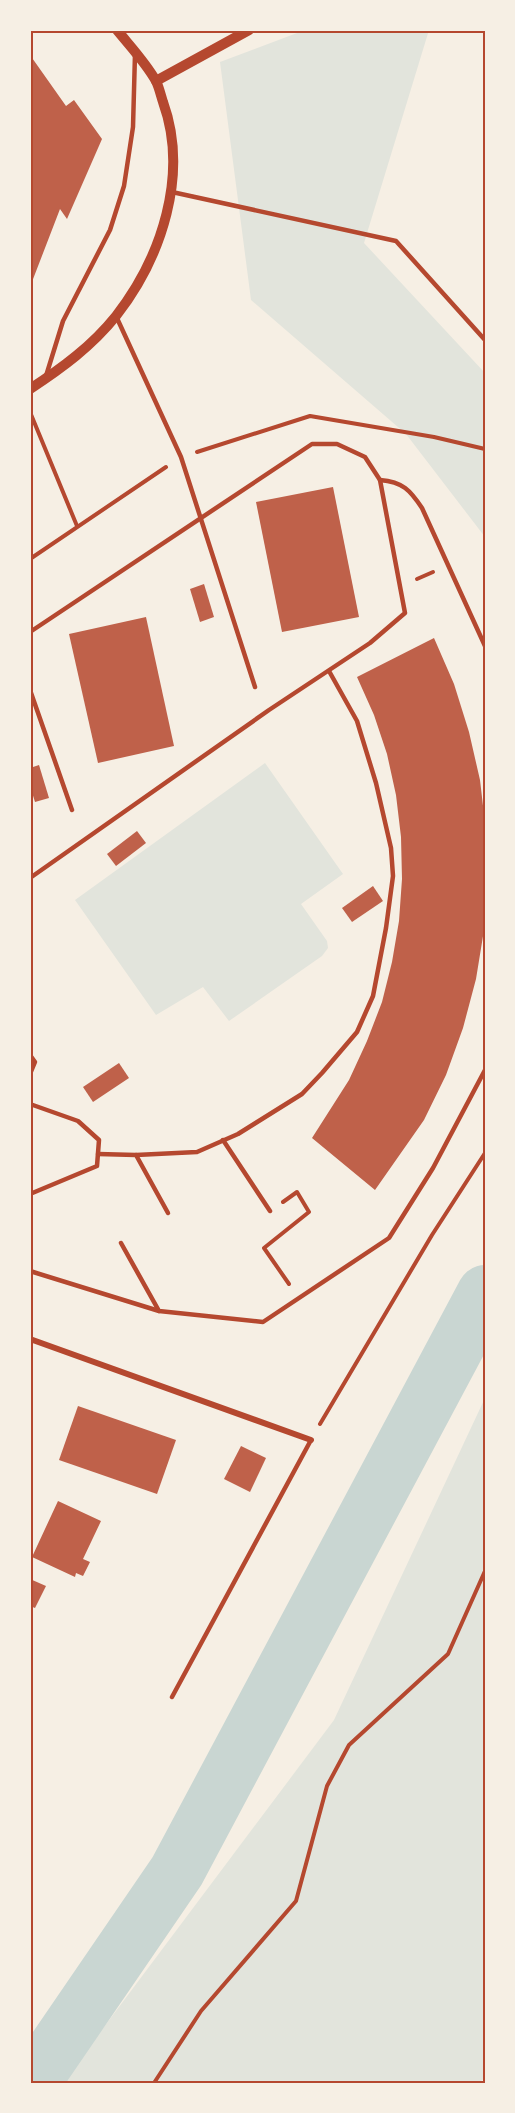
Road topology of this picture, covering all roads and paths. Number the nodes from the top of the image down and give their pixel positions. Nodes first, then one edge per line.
1 (117, 30) edge
2 (249, 30) edge
3 (135, 54) junction
4 (156, 81) junction
5 (171, 192) junction
6 (116, 316) junction
7 (485, 340) edge
8 (45, 380) junction
9 (30, 389) edge
10 (30, 412) edge
11 (181, 457) junction
12 (380, 480) junction
13 (199, 518) junction
14 (77, 526) junction
15 (30, 559) edge
16 (448, 566) junction
17 (400, 586) junction
18 (30, 632) edge
19 (485, 646) edge
20 (329, 671) junction
21 (255, 687) dead end
22 (30, 690) edge
23 (72, 810) dead end
24 (30, 878) edge
25 (30, 1055) edge
26 (485, 1070) edge
27 (30, 1074) edge
28 (30, 1104) edge
29 (223, 1140) junction
30 (485, 1153) edge
31 (98, 1154) junction
32 (136, 1155) junction
33 (30, 1194) edge
34 (270, 1211) joint
35 (168, 1213) dead end
36 (121, 1243) dead end
37 (30, 1271) edge
38 (299, 1298) junction
39 (159, 1311) junction
40 (30, 1339) edge
41 (311, 1440) junction
42 (485, 1571) edge
43 (172, 1697) dead end
44 (154, 2083) edge

1 - 3 street
2 - 4 street
3 - 4 street
3 - 8 lane
4 - 5 street
5 - 6 street
5 - 7 lane
6 - 8 street
6 - 11 lane
8 - 9 street
10 - 14 path
11 - 13 lane
11 - 14 path
12 - 13 lane
12 - 16 lane
12 - 17 lane
13 - 18 lane
13 - 21 lane
14 - 15 path
16 - 17 path
16 - 19 lane
17 - 20 lane
20 - 24 lane
20 - 29 lane
22 - 23 lane
25 - 27 lane
26 - 38 lane
28 - 31 lane
29 - 32 lane
29 - 34 lane
30 - 41 path
31 - 32 lane
31 - 33 lane
32 - 35 lane
34 - 38 path
36 - 39 lane
37 - 39 lane
38 - 39 lane
40 - 41 street
41 - 43 lane
42 - 44 path

